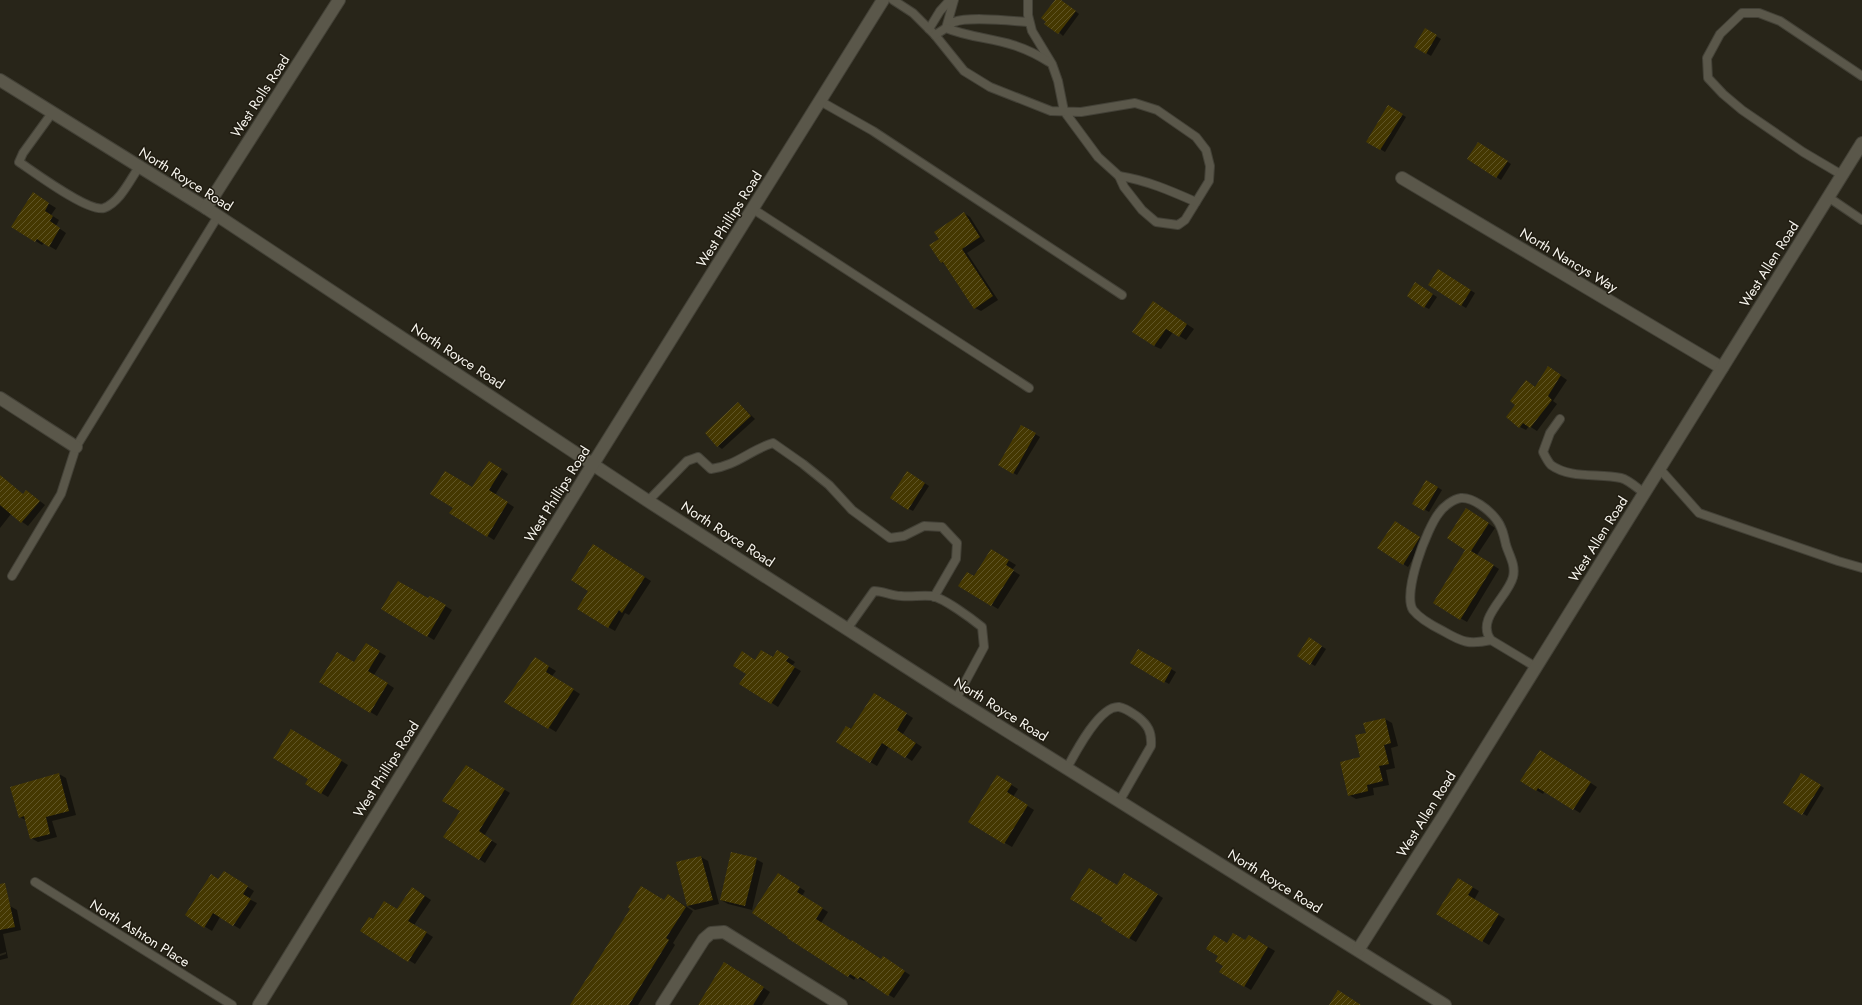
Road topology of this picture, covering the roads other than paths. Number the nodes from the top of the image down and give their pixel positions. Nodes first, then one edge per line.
1 (339, 0) edge
2 (883, 0) edge
3 (893, 0) edge
4 (950, 0) edge
5 (954, 0) edge
6 (1028, 0) edge
7 (1030, 22) junction
8 (946, 28) junction
9 (932, 32) junction
10 (1052, 64) junction
11 (1862, 76) edge
12 (0, 80) edge
13 (820, 101) junction
14 (1064, 111) junction
15 (52, 113) junction
16 (1862, 143) edge
17 (139, 167) junction
18 (1119, 176) junction
19 (1842, 176) junction
20 (1402, 178) dead end
21 (1828, 197) junction
22 (1196, 202) junction
23 (206, 208) junction
24 (753, 209) junction
25 (218, 216) junction
26 (1862, 220) edge
27 (1122, 295) dead end
28 (1722, 368) junction
29 (1029, 388) dead end
30 (0, 398) edge
31 (1560, 418) dead end
32 (76, 447) junction
33 (593, 464) junction
34 (1659, 468) junction
35 (1644, 492) junction
36 (648, 501) junction
37 (1862, 568) edge
38 (12, 576) dead end
39 (934, 597) junction
40 (847, 629) junction
41 (1491, 640) junction
42 (1536, 667) junction
43 (956, 699) junction
44 (1067, 768) junction
45 (1120, 800) junction
46 (35, 882) dead end
47 (1358, 950) junction
48 (232, 1005) edge
49 (258, 1005) edge
50 (662, 1005) edge
51 (841, 1005) edge
52 (1445, 1005) edge

1 - 23 street, West Rolls Road
2 - 13 street, West Phillips Road
3 - 9 lane
4 - 9 lane
5 - 8 lane
6 - 7 lane
7 - 8 lane
7 - 10 lane
8 - 9 lane
8 - 10 lane
9 - 14 lane
10 - 14 lane
11 - 19 lane
12 - 15 street, North Royce Road
13 - 24 street, West Phillips Road
13 - 27 lane
14 - 18 lane
14 - 22 lane
15 - 17 street, North Royce Road
15 - 17 lane
16 - 19 street, West Allen Road
17 - 23 street, North Royce Road
18 - 22 lane
18 - 22 lane
19 - 21 street, West Allen Road
20 - 28 street, North Nancys Way
21 - 26 lane
21 - 28 street, West Allen Road
23 - 25 street, North Royce Road
24 - 29 lane
24 - 33 street, West Phillips Road
25 - 32 lane
25 - 33 street, North Royce Road
28 - 34 street, West Allen Road
30 - 32 street
31 - 35 lane
32 - 38 lane
33 - 36 street, North Royce Road
33 - 49 street, West Phillips Road
34 - 35 street, West Allen Road
34 - 37 lane
35 - 42 street, West Allen Road
36 - 39 lane
36 - 40 street, North Royce Road
39 - 40 lane
39 - 43 lane
40 - 43 street, North Royce Road
41 - 41 lane
41 - 42 lane
42 - 47 street, West Allen Road
43 - 44 street, North Royce Road
44 - 45 street, North Royce Road
44 - 45 lane
45 - 47 street, North Royce Road
46 - 48 lane, North Ashton Place
47 - 52 street, North Royce Road
50 - 51 street

